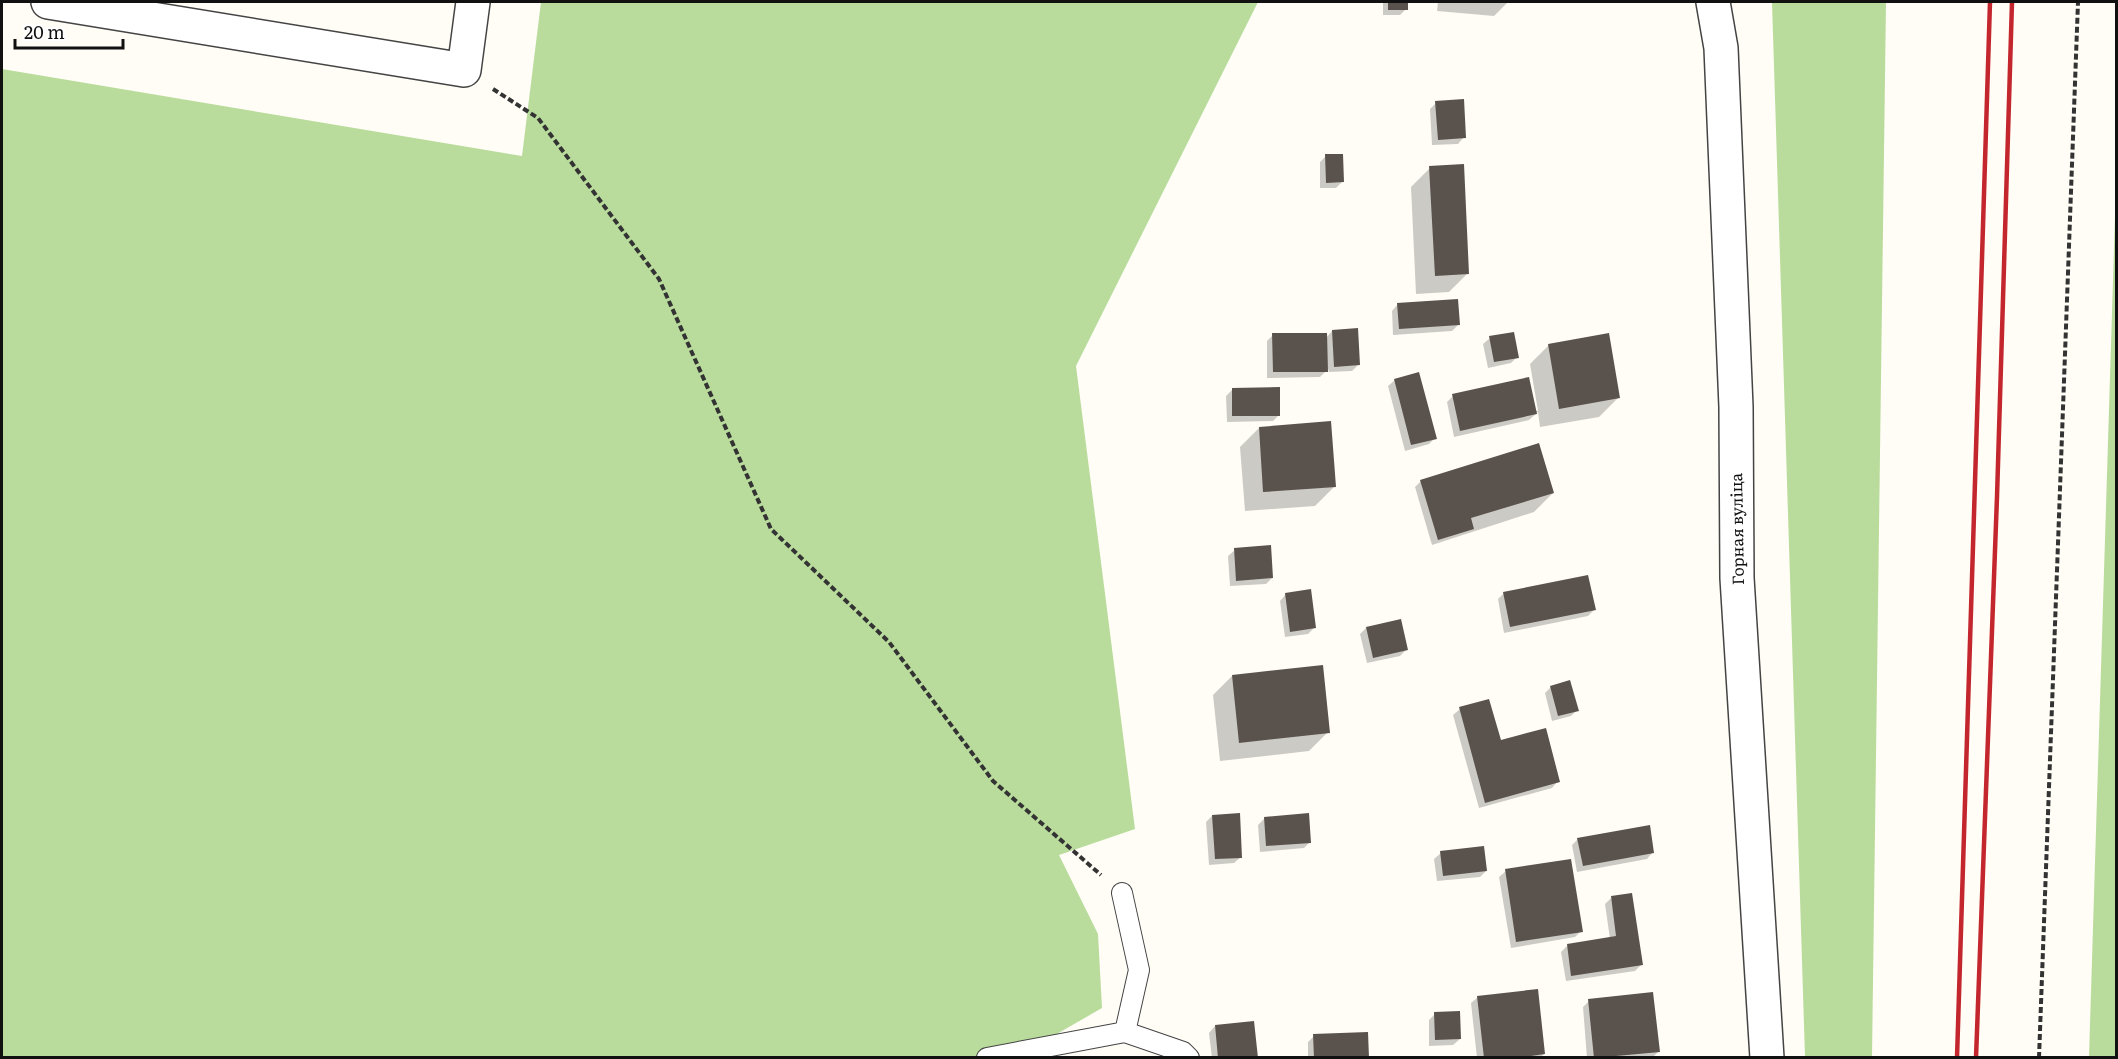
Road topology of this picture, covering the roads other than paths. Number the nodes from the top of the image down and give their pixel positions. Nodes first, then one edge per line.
1 (48, 2) edge
2 (473, 2) edge
3 (1713, 2) edge
4 (1122, 893) road end
5 (1125, 1032) junction
6 (987, 1058) edge
7 (1189, 1058) edge
8 (1767, 1058) edge

1 - 2 street
3 - 8 street, Горная вуліца
4 - 5 lane
5 - 6 lane
5 - 7 lane

